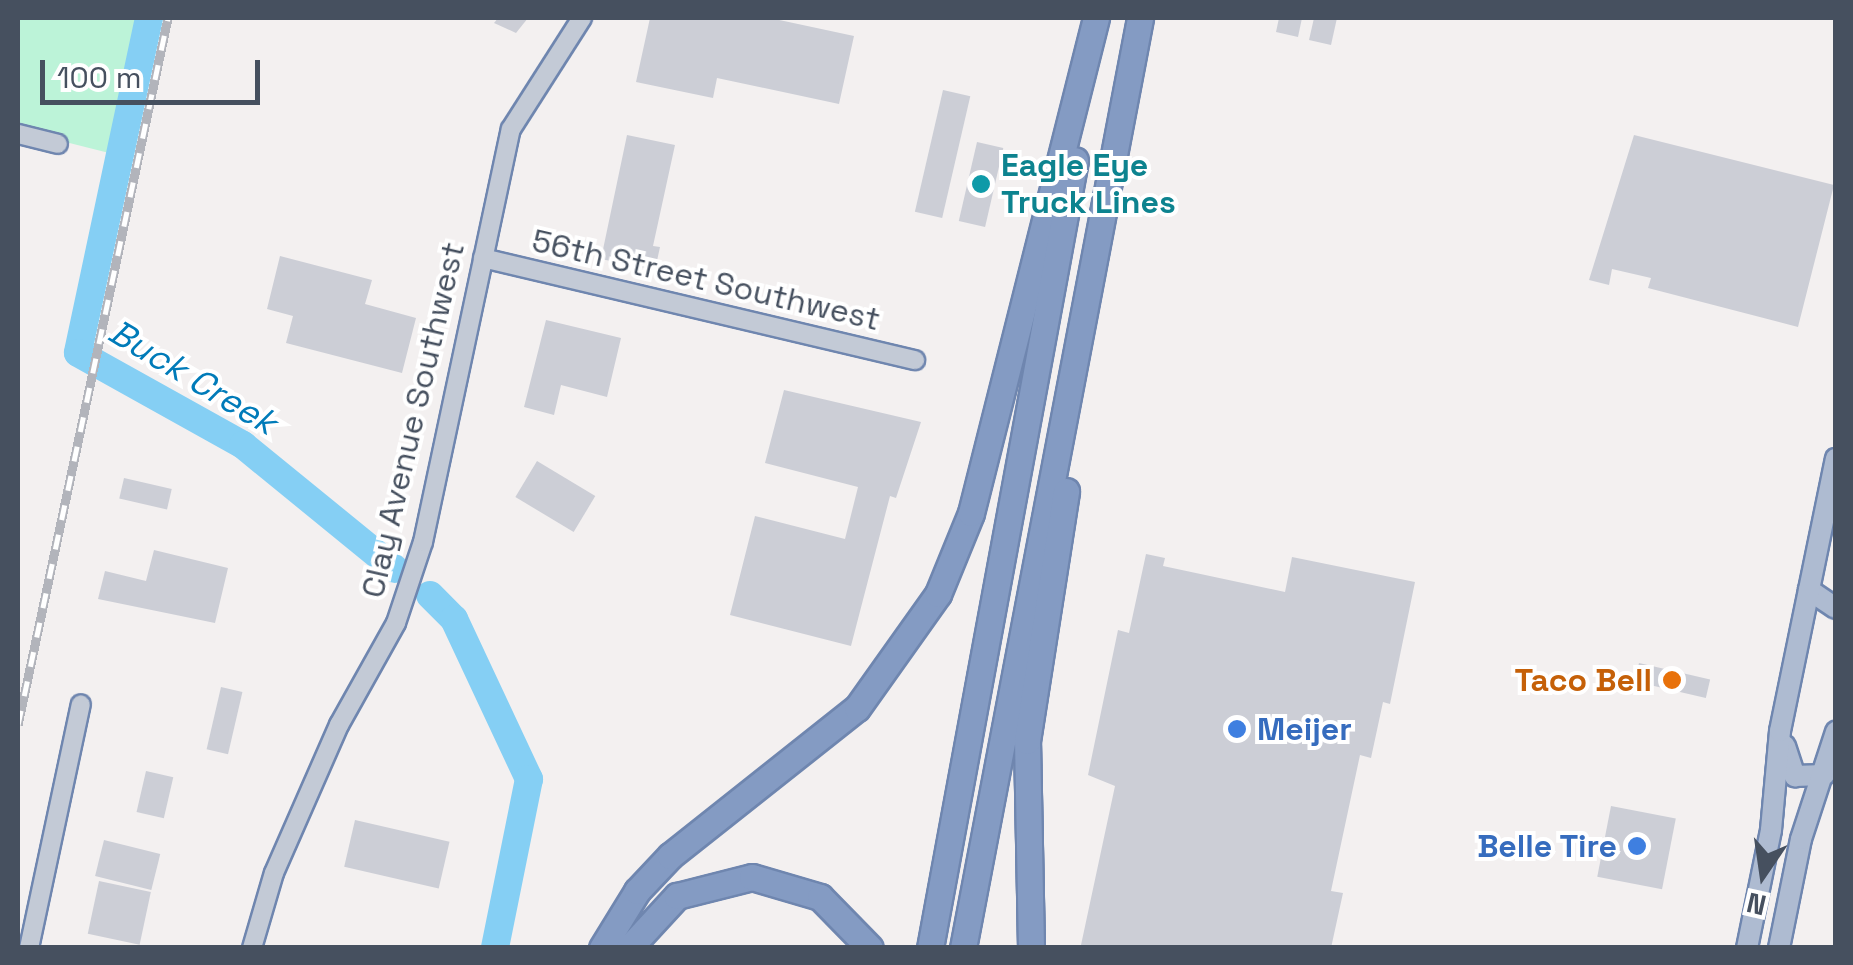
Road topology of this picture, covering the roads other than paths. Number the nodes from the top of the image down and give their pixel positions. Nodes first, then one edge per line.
1 (582, 18) edge
2 (1099, 18) edge
3 (1140, 18) edge
4 (18, 134) edge
5 (58, 144) dead end
6 (483, 258) junction
7 (915, 360) dead end
8 (1074, 368) junction
9 (1836, 459) edge
10 (1809, 590) junction
11 (1836, 608) edge
12 (81, 704) dead end
13 (1782, 719) junction
14 (1836, 732) edge
15 (1824, 775) junction
16 (28, 948) edge
17 (252, 948) edge
18 (602, 948) edge
19 (629, 948) edge
20 (870, 948) edge
21 (930, 948) edge
22 (964, 948) edge
23 (1031, 948) edge
24 (1747, 948) edge
25 (1779, 948) edge

1 - 6 street, Clay Avenue Southwest
2 - 18 highway
2 - 21 highway
3 - 8 highway
4 - 5 street
6 - 7 street, 56th Street Southwest
6 - 17 street, Clay Avenue Southwest
8 - 22 highway
8 - 23 highway
9 - 10 main road
10 - 11 main road
10 - 13 main road
12 - 16 street
13 - 15 main road
13 - 24 main road
14 - 15 main road
15 - 25 main road
19 - 20 highway

